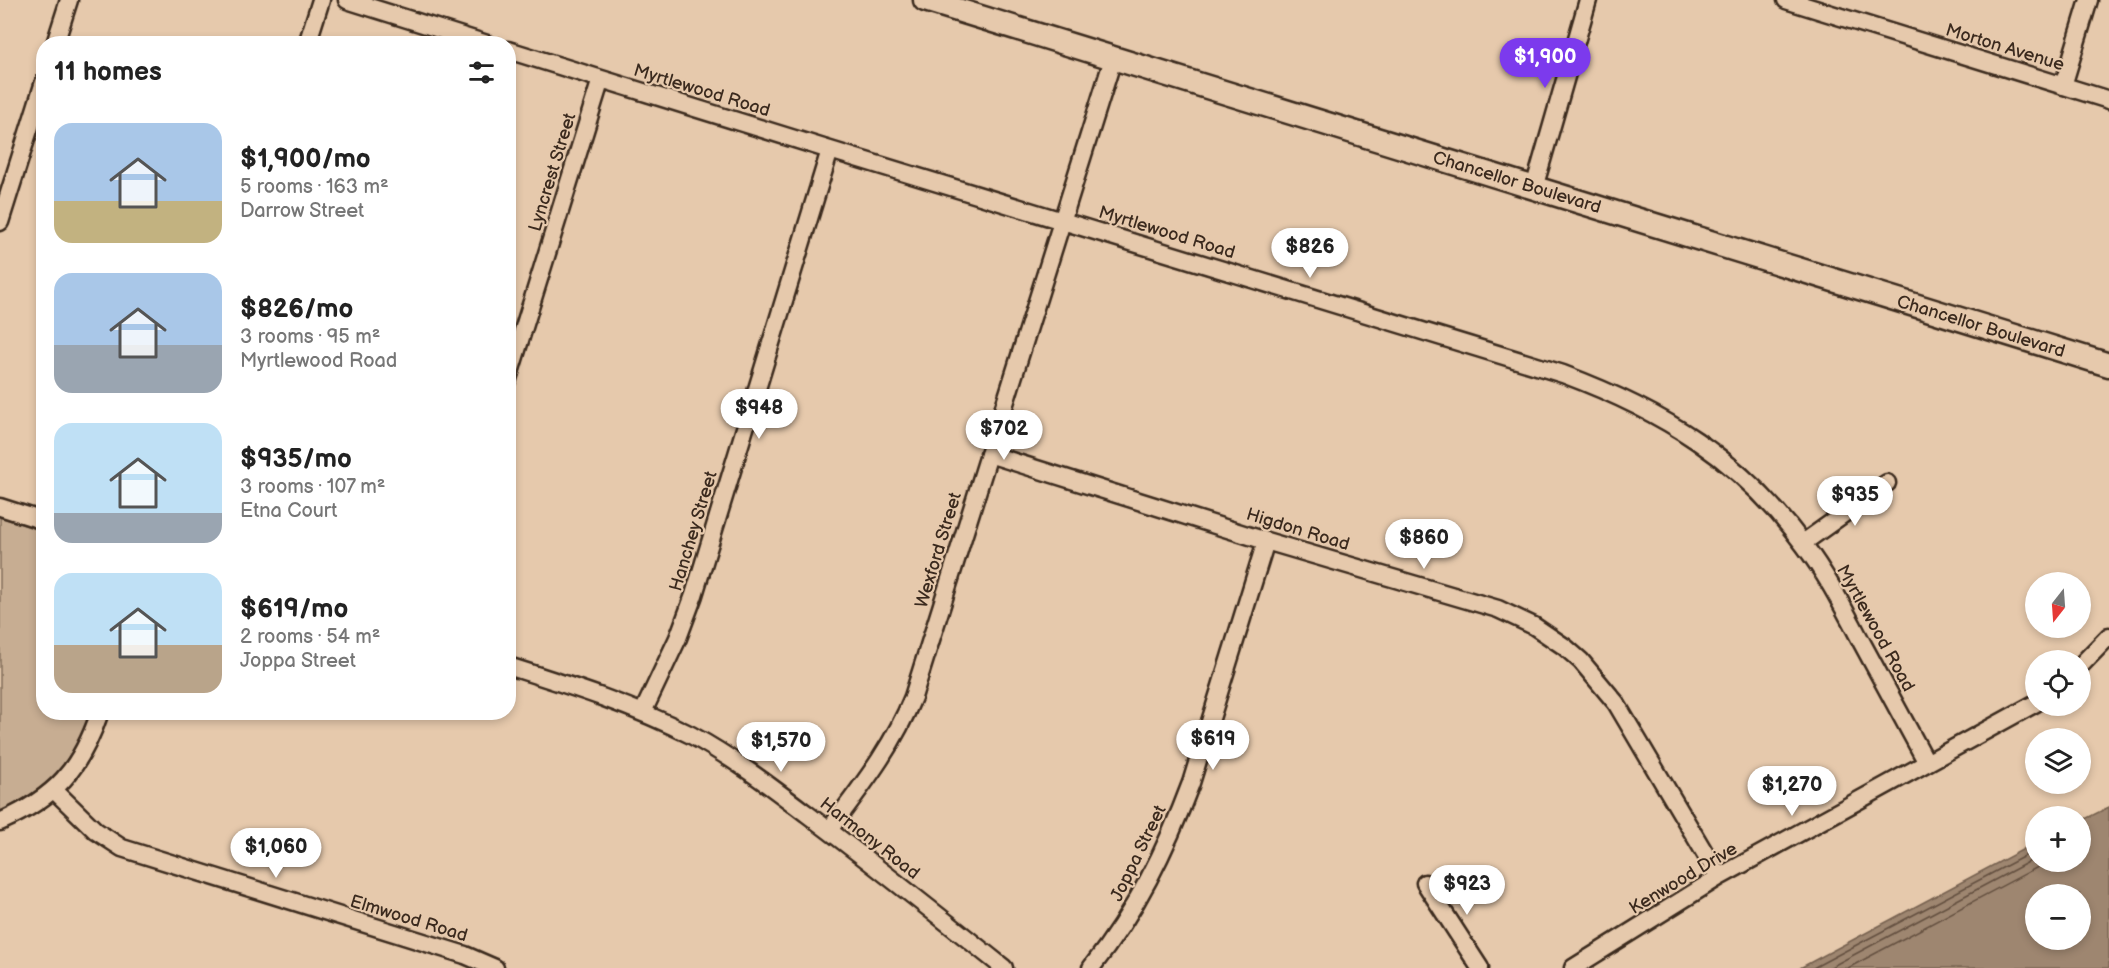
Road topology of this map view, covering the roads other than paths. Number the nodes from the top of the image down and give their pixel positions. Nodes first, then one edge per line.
1 (69, 0) edge
2 (321, 0) edge
3 (347, 0) edge
4 (925, 0) edge
5 (1588, 0) edge
6 (1786, 0) edge
7 (2089, 0) edge
8 (1836, 7) edge
9 (58, 36) edge
10 (310, 36) edge
11 (462, 36) edge
12 (516, 52) edge
13 (1113, 59) junction
14 (601, 79) junction
15 (2063, 86) junction
16 (2109, 100) edge
17 (36, 107) edge
18 (830, 150) junction
19 (1534, 188) junction
20 (1062, 221) junction
21 (0, 222) edge
22 (516, 353) edge
23 (2109, 365) edge
24 (988, 454) junction
25 (1887, 483) dead end
26 (0, 507) edge
27 (36, 518) edge
28 (1266, 541) junction
29 (1803, 543) junction
30 (2109, 636) edge
31 (2091, 655) edge
32 (516, 669) edge
33 (2025, 709) edge
34 (643, 712) junction
35 (97, 720) edge
36 (1927, 763) junction
37 (54, 790) junction
38 (0, 822) edge
39 (829, 830) junction
40 (1719, 877) junction
41 (1425, 883) dead end
42 (495, 968) edge
43 (1004, 968) edge
44 (1092, 968) edge
45 (1480, 968) edge
46 (1573, 968) edge

1 - 9 street
2 - 10 street
3 - 11 street
4 - 13 street, Chancellor Boulevard
5 - 19 street
6 - 8 street, Morton Avenue
7 - 15 street
8 - 15 street, Morton Avenue
12 - 14 street, Myrtlewood Road
13 - 19 street, Chancellor Boulevard
13 - 20 street, Wexford Street
14 - 18 street, Myrtlewood Road
14 - 22 street, Lyncrest Street
15 - 16 street, Morton Avenue
17 - 21 street
18 - 20 street, Myrtlewood Road
18 - 34 street, Hanchey Street
19 - 23 street, Chancellor Boulevard
20 - 24 street, Wexford Street
20 - 29 street, Myrtlewood Road
24 - 28 street, Higdon Road
24 - 39 street, Wexford Street
25 - 29 street
26 - 27 street
28 - 40 street, Higdon Road
28 - 44 street, Joppa Street
29 - 36 street, Myrtlewood Road
30 - 31 street
32 - 34 street, Harmony Road
33 - 36 street, Kenwood Drive
34 - 39 street, Harmony Road
35 - 37 street
36 - 40 street, Kenwood Drive
37 - 38 street
37 - 42 street, Elmwood Road
39 - 43 street, Harmony Road
40 - 46 street, Kenwood Drive
41 - 45 street

